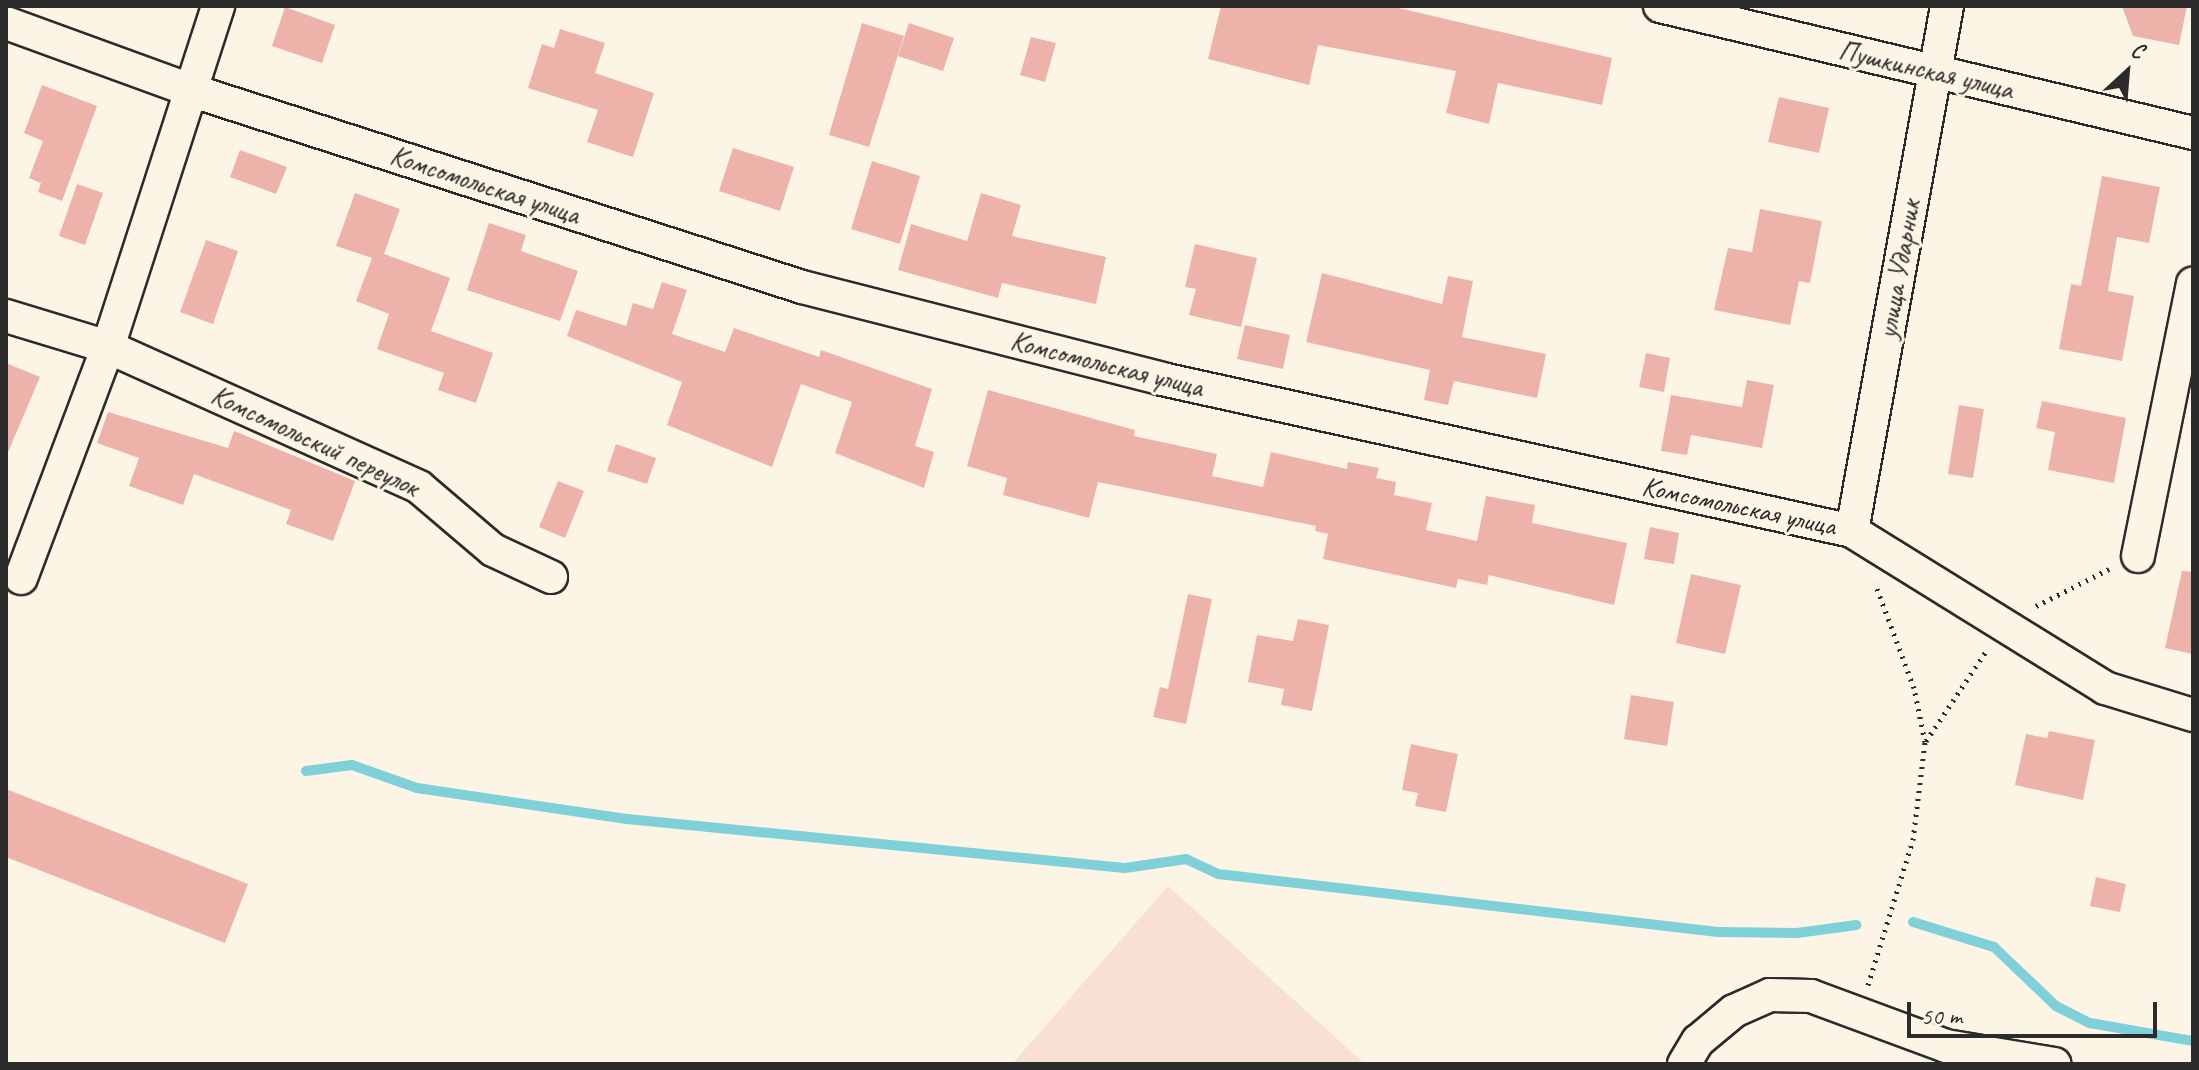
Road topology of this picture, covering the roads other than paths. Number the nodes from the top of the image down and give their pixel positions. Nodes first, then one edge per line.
1 (218, 6) edge
2 (1660, 6) edge
3 (1947, 6) edge
4 (6, 23) edge
5 (1935, 72) junction
6 (190, 90) junction
7 (2193, 133) edge
8 (2193, 283) edge
9 (6, 316) edge
10 (108, 347) junction
11 (1852, 531) junction
12 (2138, 556) dead end
13 (551, 577) dead end
14 (21, 578) dead end
15 (2193, 715) edge
16 (1684, 1064) edge
17 (2055, 1064) edge

1 - 6 street
2 - 5 street, Пушкинская улица
3 - 5 street, улица Ударник
4 - 6 street, Комсомольская улица
5 - 7 street, Пушкинская улица
5 - 11 street, улица Ударник
6 - 10 street
6 - 11 street, Комсомольская улица
8 - 12 street
9 - 10 street, Комсомольский переулок
10 - 13 street, Комсомольский переулок
10 - 14 street
11 - 15 street, Комсомольская улица
16 - 17 street

